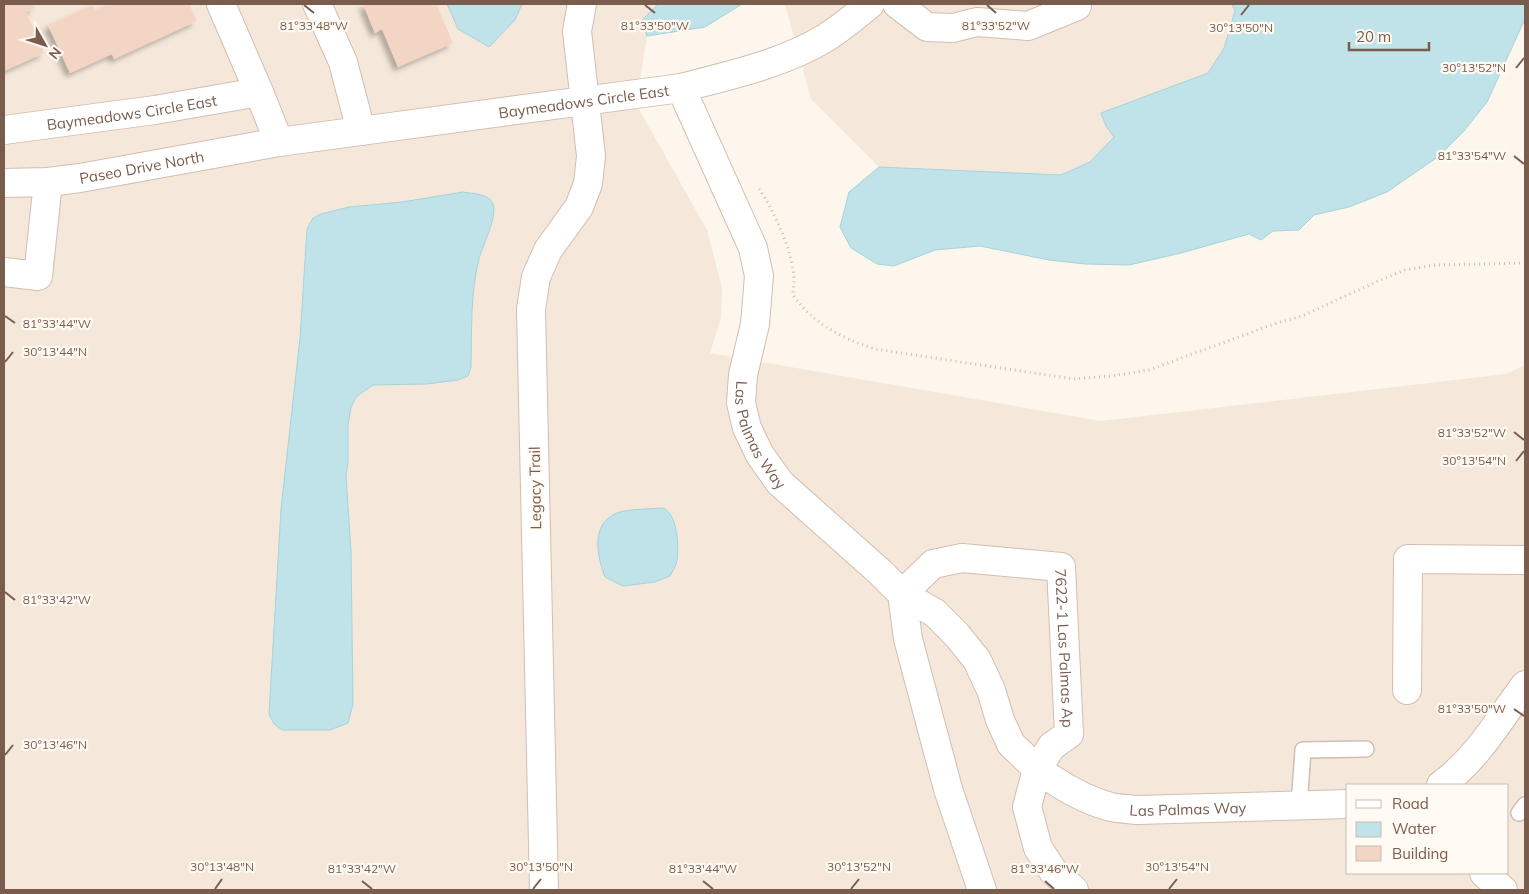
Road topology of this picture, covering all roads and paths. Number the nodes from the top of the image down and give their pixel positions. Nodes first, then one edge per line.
1 (221, 4) edge
2 (317, 4) edge
3 (582, 4) edge
4 (870, 4) edge
5 (897, 4) edge
6 (1076, 4) edge
7 (681, 88) junction
8 (259, 92) junction
9 (584, 100) junction
10 (4, 130) edge
11 (361, 131) junction
12 (279, 142) junction
13 (48, 182) junction
14 (4, 183) edge
15 (754, 183) dead end
16 (1525, 263) edge
17 (4, 272) edge
18 (1525, 560) edge
19 (902, 594) junction
20 (1525, 685) edge
21 (1407, 690) dead end
22 (1366, 749) dead end
23 (1037, 770) junction
24 (1442, 784) edge
25 (1346, 804) edge
26 (1300, 806) junction
27 (1485, 874) edge
28 (544, 890) edge
29 (982, 890) edge
30 (1074, 890) edge
31 (1504, 890) edge

1 - 8 street
2 - 11 street
3 - 9 street, Legacy Trail
4 - 7 street, Baymeadows Circle East
5 - 6 street
7 - 9 street, Baymeadows Circle East
7 - 19 street, Las Palmas Way
8 - 10 street, Baymeadows Circle East
8 - 12 street
9 - 11 street, Baymeadows Circle East
9 - 28 street, Legacy Trail
11 - 12 street, Baymeadows Circle East
12 - 13 street, Paseo Drive North
13 - 14 street, Paseo Drive North
13 - 17 street
15 - 16 path
18 - 21 street
19 - 23 street, Las Palmas Way
19 - 23 street, 7622-1 Las Palmas Ap
19 - 29 street
20 - 24 street
22 - 26 lane
23 - 26 street, Las Palmas Way
23 - 30 street
25 - 26 street, Las Palmas Way
27 - 31 street

